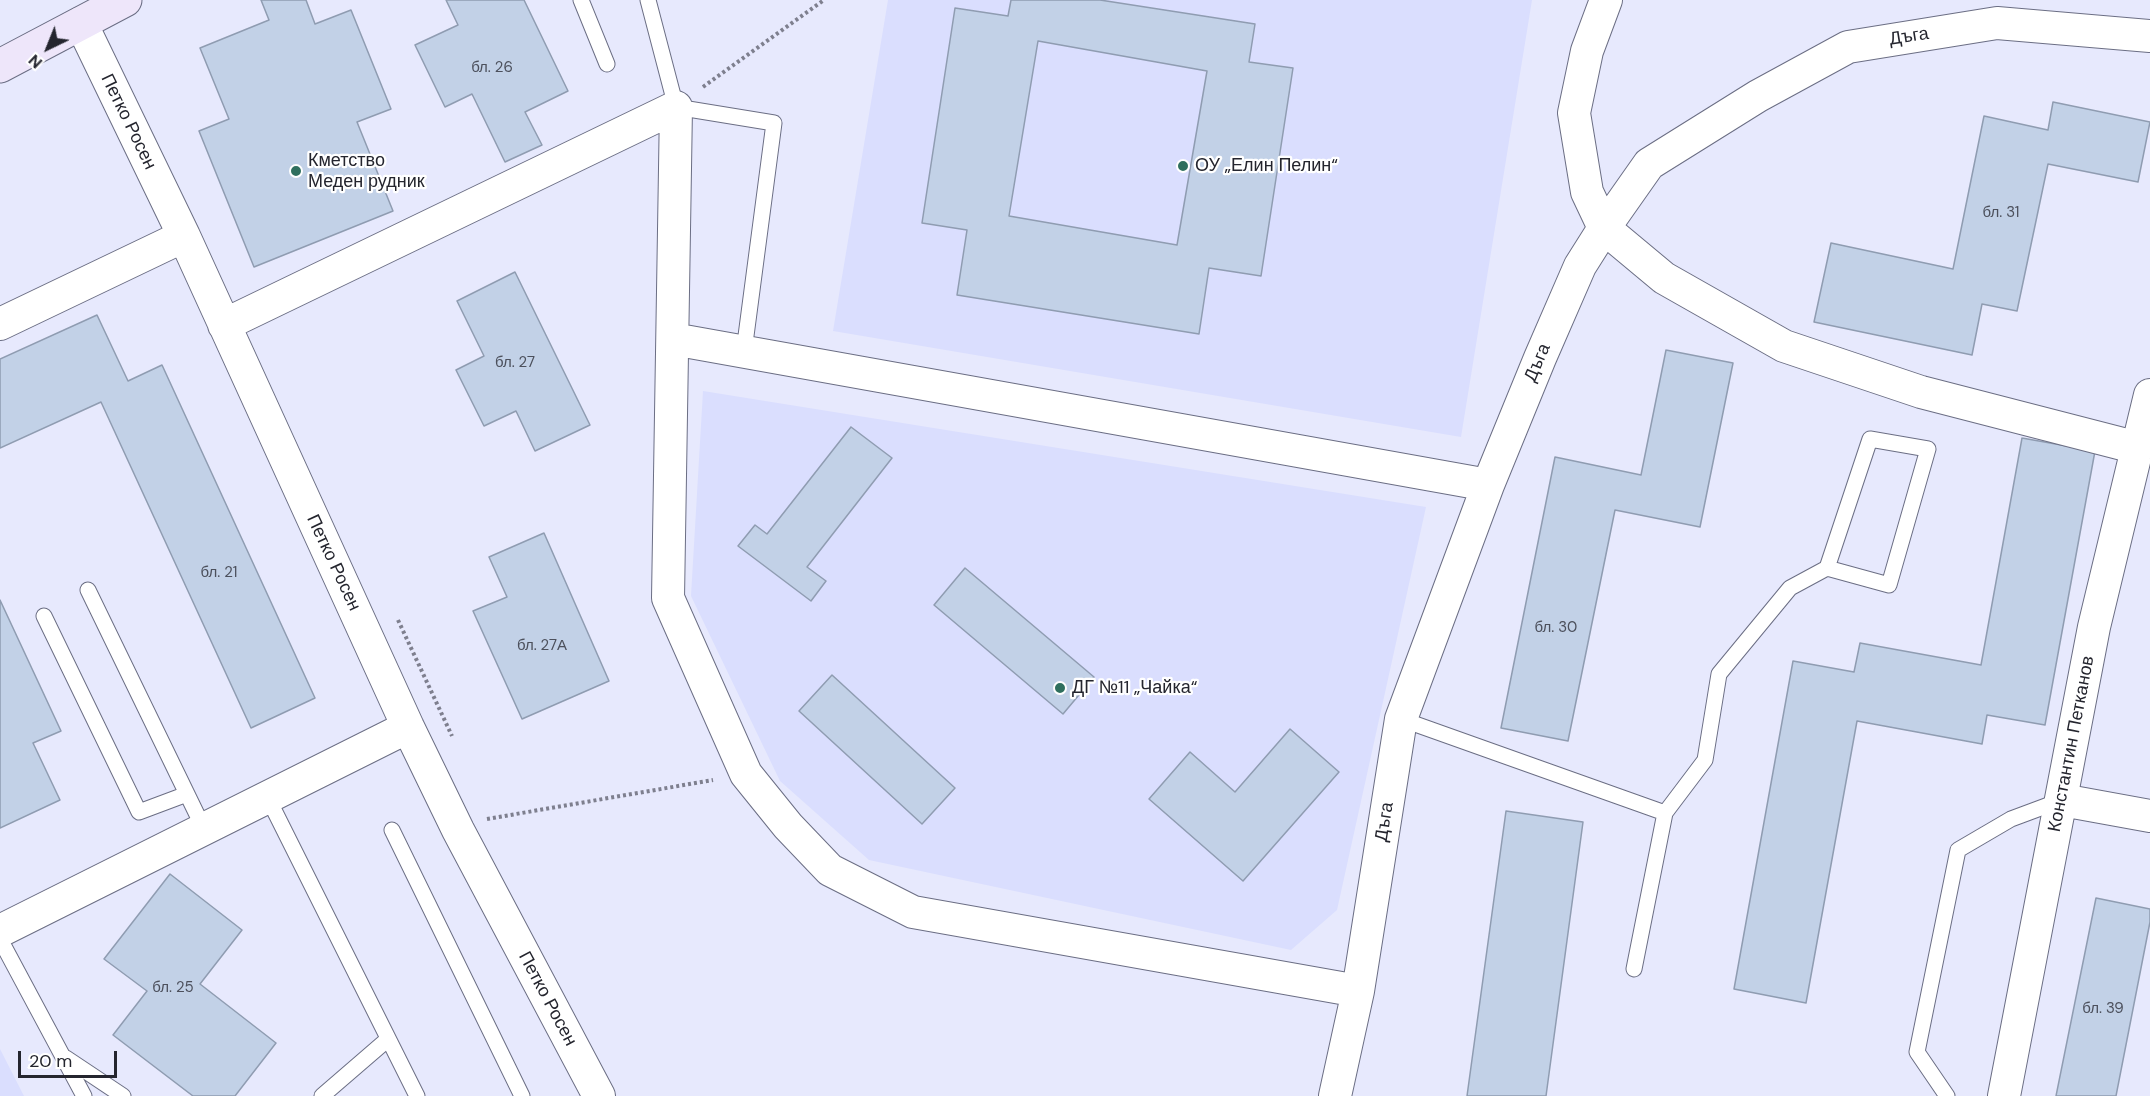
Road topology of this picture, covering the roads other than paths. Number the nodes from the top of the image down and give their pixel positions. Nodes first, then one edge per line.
1 (125, 0) edge
2 (581, 0) edge
3 (648, 0) edge
4 (1606, 0) edge
5 (81, 23) junction
6 (2150, 36) edge
7 (607, 64) dead end
8 (0, 66) edge
9 (676, 107) junction
10 (1604, 228) junction
11 (184, 236) junction
12 (0, 324) edge
13 (224, 324) junction
14 (673, 339) junction
15 (744, 351) junction
16 (2150, 395) edge
17 (2138, 448) junction
18 (1488, 485) junction
19 (1827, 568) junction
20 (88, 590) dead end
21 (44, 616) dead end
22 (1401, 719) junction
23 (408, 727) junction
24 (187, 794) junction
25 (267, 798) junction
26 (2062, 800) junction
27 (1665, 813) junction
28 (2150, 816) edge
29 (204, 829) junction
30 (392, 830) dead end
31 (0, 931) edge
32 (0, 939) edge
33 (1634, 969) dead end
34 (1358, 991) junction
35 (388, 1039) junction
36 (63, 1056) junction
37 (1340, 1091) edge
38 (84, 1096) edge
39 (123, 1096) edge
40 (322, 1096) edge
41 (417, 1096) edge
42 (522, 1096) edge
43 (599, 1096) edge
44 (1947, 1096) edge
45 (2004, 1096) edge

1 - 5 main road
2 - 7 lane
3 - 9 lane
4 - 10 street
5 - 8 main road
5 - 11 street, Петко Росен
6 - 10 street, Дъга
9 - 13 street
9 - 14 street
9 - 15 lane
10 - 17 street
10 - 18 street, Дъга
11 - 12 street
11 - 13 street, Петко Росен
13 - 23 street, Петко Росен
14 - 15 street
14 - 34 street
15 - 18 street
16 - 17 street, Константин Петканов
17 - 26 street, Константин Петканов
18 - 22 street, Дъга
19 - 19 lane
19 - 27 lane
20 - 24 lane
21 - 24 lane
22 - 27 lane
22 - 34 street, Дъга
23 - 25 street
23 - 43 street, Петко Росен
24 - 29 lane
25 - 29 street
25 - 35 lane
26 - 28 street
26 - 44 lane
26 - 45 street, Константин Петканов
27 - 33 lane
29 - 31 street
30 - 42 lane
32 - 36 lane
34 - 37 street, Дъга
35 - 40 lane
35 - 41 lane
36 - 38 lane
36 - 39 lane

